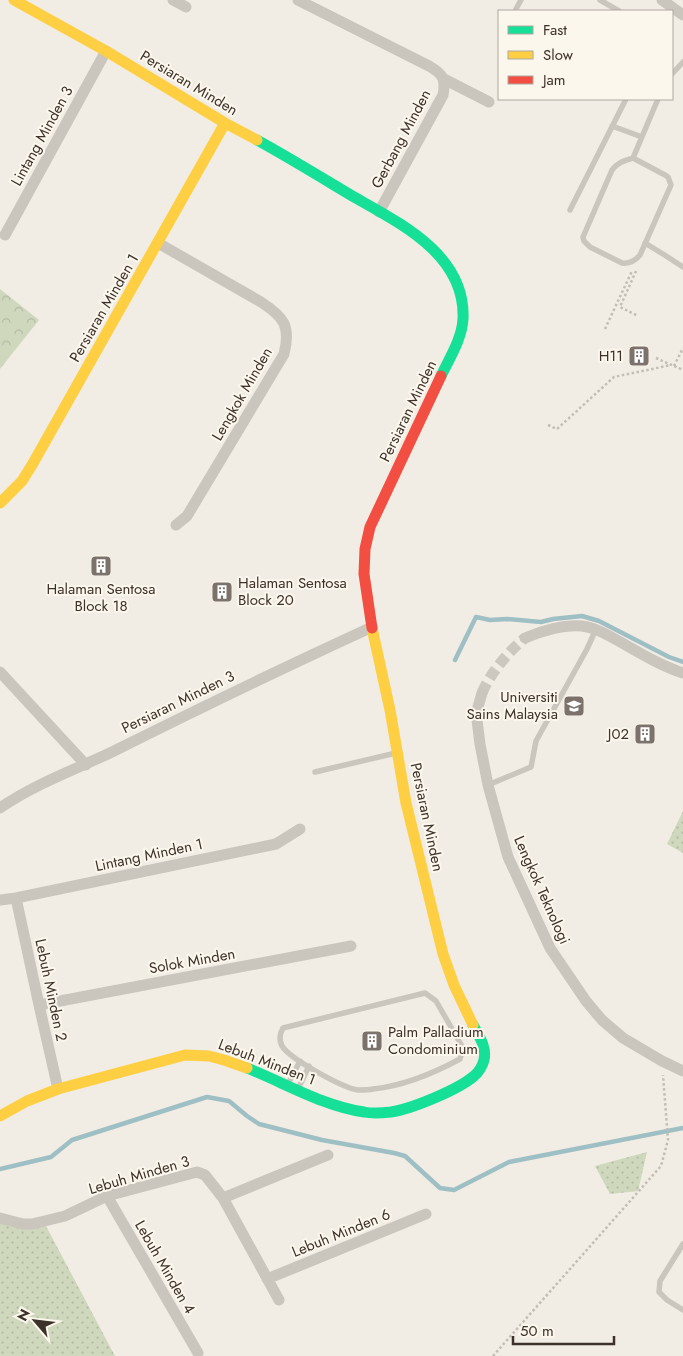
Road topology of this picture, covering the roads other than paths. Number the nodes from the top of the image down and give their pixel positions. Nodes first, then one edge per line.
1 (14, 0) edge
2 (174, 0) edge
3 (298, 0) edge
4 (521, 0) edge
5 (600, 0) edge
6 (662, 0) edge
7 (186, 7) dead end
8 (516, 9) dead end
9 (617, 10) edge
10 (683, 16) edge
11 (106, 51) junction
12 (683, 62) edge
13 (673, 73) edge
14 (444, 79) junction
15 (625, 100) edge
16 (658, 100) edge
17 (489, 102) dead end
18 (225, 123) junction
19 (612, 126) junction
20 (642, 137) junction
21 (633, 158) junction
22 (570, 210) dead end
23 (379, 212) junction
24 (5, 235) dead end
25 (158, 243) junction
26 (645, 243) junction
27 (683, 268) edge
28 (0, 503) edge
29 (176, 525) dead end
30 (372, 627) junction
31 (596, 629) junction
32 (525, 638) tunnel mouth
33 (0, 672) edge
34 (683, 673) edge
35 (482, 693) tunnel mouth
36 (398, 752) junction
37 (86, 765) junction
38 (315, 772) dead end
39 (488, 785) junction
40 (0, 808) edge
41 (300, 829) dead end
42 (16, 898) junction
43 (0, 900) edge
44 (351, 946) dead end
45 (39, 1005) junction
46 (300, 1061) junction
47 (484, 1061) joint
48 (309, 1066) junction
49 (683, 1071) edge
50 (293, 1087) junction
51 (58, 1089) junction
52 (0, 1116) edge
53 (328, 1155) dead end
54 (107, 1196) junction
55 (223, 1198) junction
56 (426, 1214) dead end
57 (0, 1218) edge
58 (683, 1244) edge
59 (267, 1279) junction
60 (279, 1300) dead end
61 (683, 1310) edge
62 (198, 1354) dead end

1 - 11 street, Persiaran Minden
2 - 7 street
3 - 14 street, Gerbang Minden
4 - 8 lane
5 - 9 lane
6 - 10 street
11 - 18 street, Persiaran Minden
11 - 24 street, Lintang Minden 3
12 - 13 lane
14 - 17 street, Gerbang Minden
14 - 23 street, Gerbang Minden
15 - 19 lane
16 - 20 lane
18 - 23 street, Persiaran Minden
18 - 25 street, Persiaran Minden 1
19 - 20 lane
19 - 22 lane
20 - 21 lane
21 - 26 lane
21 - 26 lane
23 - 30 street, Persiaran Minden
25 - 28 street, Persiaran Minden 1
25 - 29 street, Lengkok Minden
26 - 27 lane
30 - 36 street, Persiaran Minden
30 - 37 street, Persiaran Minden 3
31 - 32 street
31 - 34 street
31 - 39 lane
33 - 37 street
35 - 39 street, Lengkok Teknologi
36 - 38 lane
36 - 47 street, Persiaran Minden
37 - 40 street, Persiaran Minden 3
39 - 49 street, Lengkok Teknologi
41 - 42 street, Lintang Minden 1
42 - 43 street, Lintang Minden 1
42 - 45 street, Lebuh Minden 2
44 - 45 street, Solok Minden
45 - 51 street, Lebuh Minden 2
46 - 48 lane
46 - 48 lane
46 - 50 lane
47 - 50 street, Lebuh Minden 1
48 - 50 lane
50 - 51 street, Lebuh Minden 1
51 - 52 street, Lebuh Minden 1
53 - 55 street
54 - 55 street, Lebuh Minden 3
54 - 57 street, Lebuh Minden 3
54 - 62 street, Lebuh Minden 4
55 - 59 street, Lebuh Minden 3
56 - 59 street, Lebuh Minden 6
58 - 61 lane
59 - 60 street, Lebuh Minden 3

